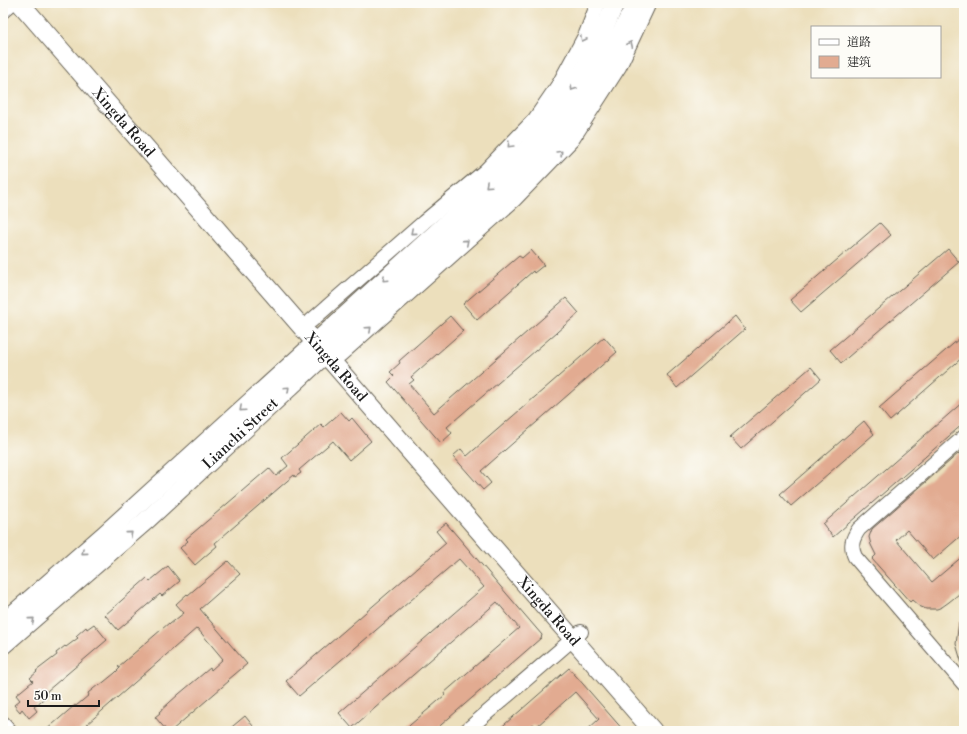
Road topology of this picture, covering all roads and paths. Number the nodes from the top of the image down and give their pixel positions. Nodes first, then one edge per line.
1 (12, 3) edge
2 (20, 3) edge
3 (34, 3) edge
4 (598, 3) edge
5 (615, 3) edge
6 (636, 3) edge
7 (649, 3) edge
8 (3, 10) edge
9 (417, 259) junction
10 (311, 321) junction
11 (327, 347) junction
12 (964, 437) edge
13 (3, 623) edge
14 (577, 635) junction
15 (3, 645) edge
16 (964, 684) edge
17 (3, 723) edge
18 (10, 731) edge
19 (466, 731) edge
20 (653, 731) edge
21 (667, 731) edge

1 - 8 street
2 - 11 main road, Xingda Road
3 - 10 main road, Xingda Road
4 -> 10 street
5 -> 9 main road
6 - 9 main road, Lianchi Street
11 -> 7 street
9 - 11 main road, Lianchi Street
10 - 11 main road, Xingda Road
11 -> 13 main road, Lianchi Street
11 - 14 main road, Xingda Road
15 -> 11 main road, Lianchi Street
12 - 16 street
14 - 19 street
14 - 20 main road, Xingda Road
14 - 21 main road, Xingda Road
17 - 18 street

